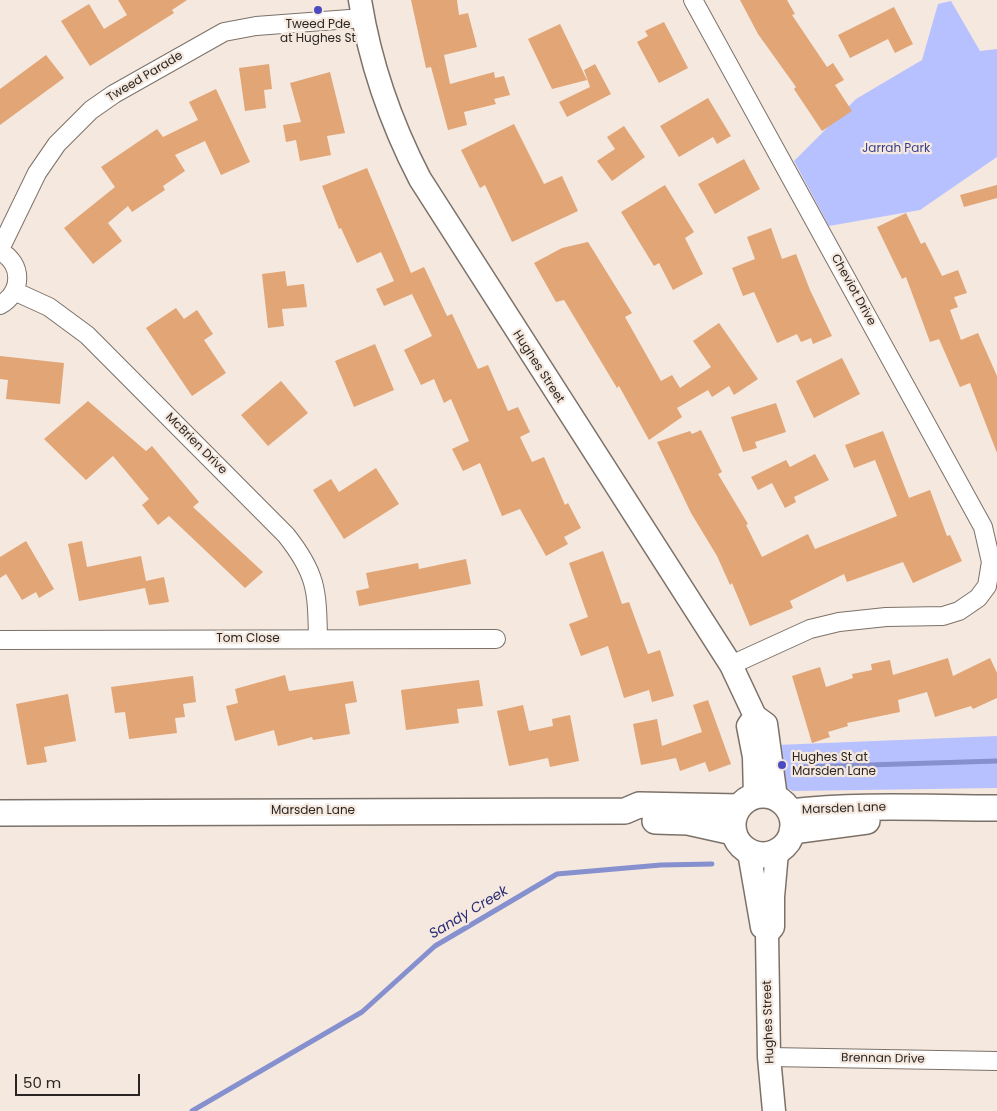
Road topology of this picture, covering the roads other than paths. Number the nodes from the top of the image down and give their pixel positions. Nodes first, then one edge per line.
1 (693, 0) edge
2 (361, 9) edge
3 (0, 250) edge
4 (14, 291) junction
5 (0, 305) edge
6 (992, 590) edge
7 (318, 638) junction
8 (496, 639) dead end
9 (0, 640) edge
10 (731, 665) junction
11 (997, 808) edge
12 (770, 809) junction
13 (625, 811) junction
14 (0, 813) edge
15 (733, 832) junction
16 (749, 852) junction
17 (778, 852) junction
18 (767, 934) junction
19 (769, 1057) junction
20 (997, 1061) edge
21 (774, 1111) edge

1 - 6 street, Cheviot Drive
2 - 3 street, Tweed Parade
2 - 10 street, Hughes Street
3 - 4 street
4 - 5 street
4 - 7 street, McBrien Drive
6 - 10 street, Cheviot Drive
7 - 8 street, Tom Close
7 - 9 street, Tom Close
10 - 12 street, Hughes Street
11 - 12 main road, Marsden Lane
12 - 13 main road, Marsden Lane
12 - 15 main road
12 - 17 main road
13 - 14 main road, Marsden Lane
13 - 15 main road, Marsden Lane
15 - 16 main road
16 - 17 main road
16 - 18 street, Hughes Street
17 - 18 street, Hughes Street
18 - 19 street, Hughes Street
19 - 20 street, Brennan Drive
19 - 21 street, Hughes Street

